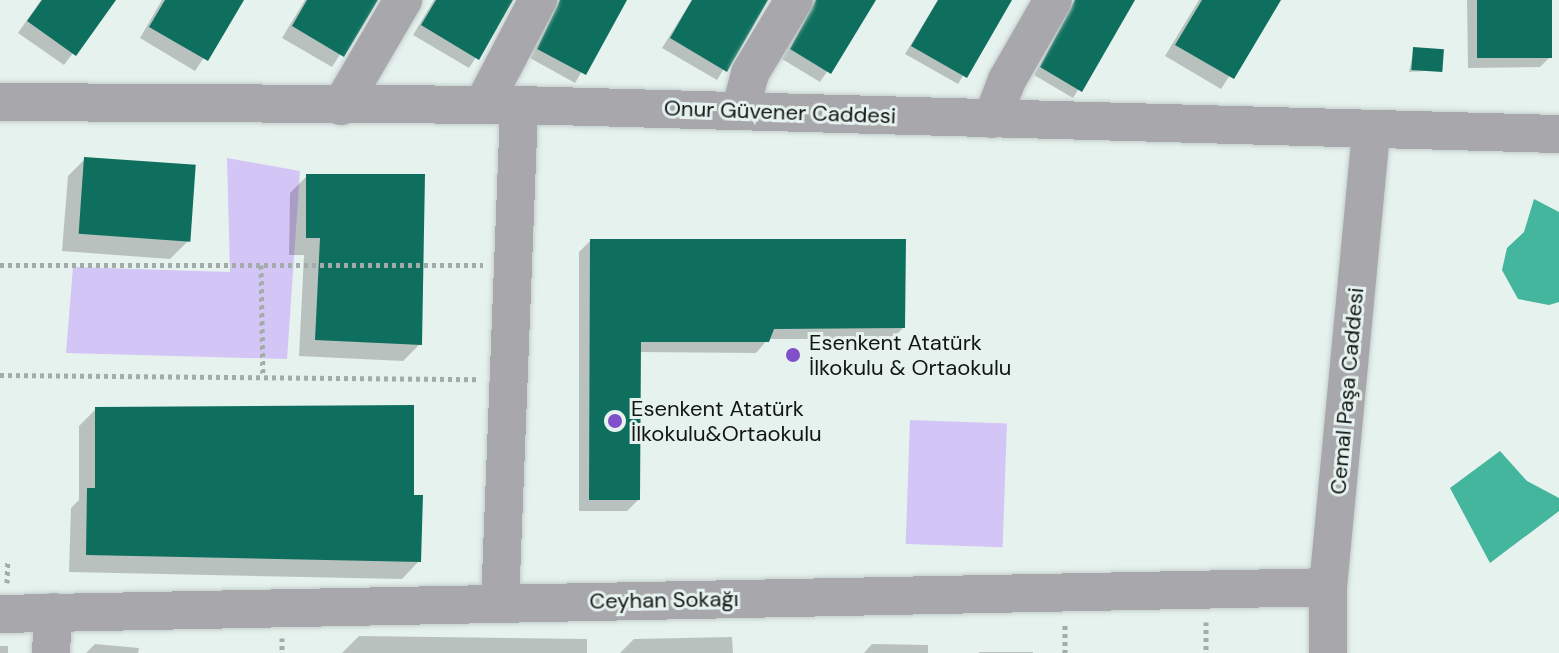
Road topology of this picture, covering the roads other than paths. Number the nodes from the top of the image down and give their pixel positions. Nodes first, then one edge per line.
1 (403, 0) edge
2 (538, 0) edge
3 (794, 0) edge
4 (1053, 0) edge
5 (0, 102) edge
6 (501, 105) junction
7 (341, 106) junction
8 (740, 111) junction
9 (992, 119) junction
10 (1371, 130) junction
11 (1559, 134) edge
12 (1328, 587) junction
13 (500, 604) junction
14 (53, 612) junction
15 (0, 614) edge
16 (51, 653) edge
17 (1328, 653) edge

1 - 7 street
2 - 6 street
3 - 8 street
4 - 9 street
5 - 7 street, Onur Güvener Caddesi
6 - 7 street, Onur Güvener Caddesi
6 - 8 street, Onur Güvener Caddesi
6 - 13 street
8 - 9 street, Onur Güvener Caddesi
9 - 10 street, Onur Güvener Caddesi
10 - 11 street, Onur Güvener Caddesi
10 - 12 street, Cemal Paşa Caddesi
12 - 13 street, Ceyhan Sokağı
12 - 17 street, Cemal Paşa Caddesi
13 - 14 street, Ceyhan Sokağı
14 - 15 street, Ceyhan Sokağı
14 - 16 street

